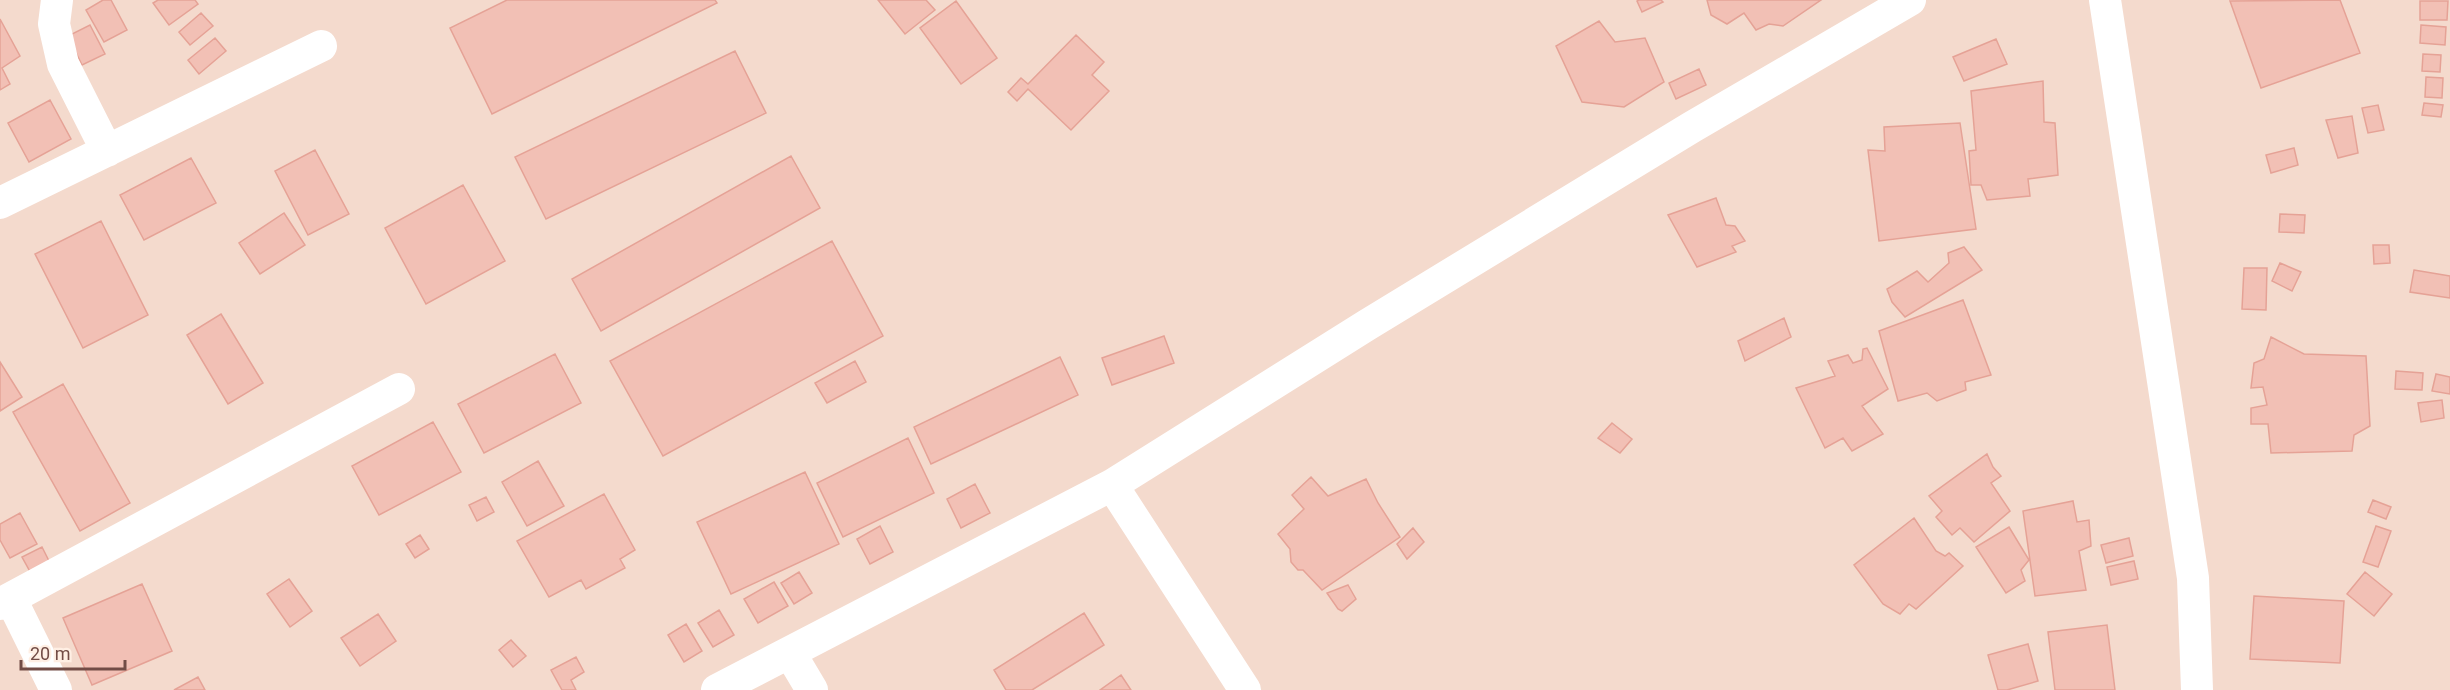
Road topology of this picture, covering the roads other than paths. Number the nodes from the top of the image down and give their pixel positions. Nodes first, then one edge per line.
1 (57, 0) edge
2 (1910, 0) edge
3 (2105, 0) edge
4 (321, 46) dead end
5 (107, 151) junction
6 (0, 203) edge
7 (399, 388) dead end
8 (1112, 485) junction
9 (5, 601) edge
10 (790, 653) junction
11 (56, 690) edge
12 (717, 690) edge
13 (812, 690) edge
14 (1245, 690) edge
15 (2197, 690) edge

1 - 5 street
2 - 8 street
3 - 15 street
4 - 5 street
5 - 6 street
7 - 9 street
8 - 10 street
8 - 14 street
9 - 11 street
10 - 12 street
10 - 13 street

